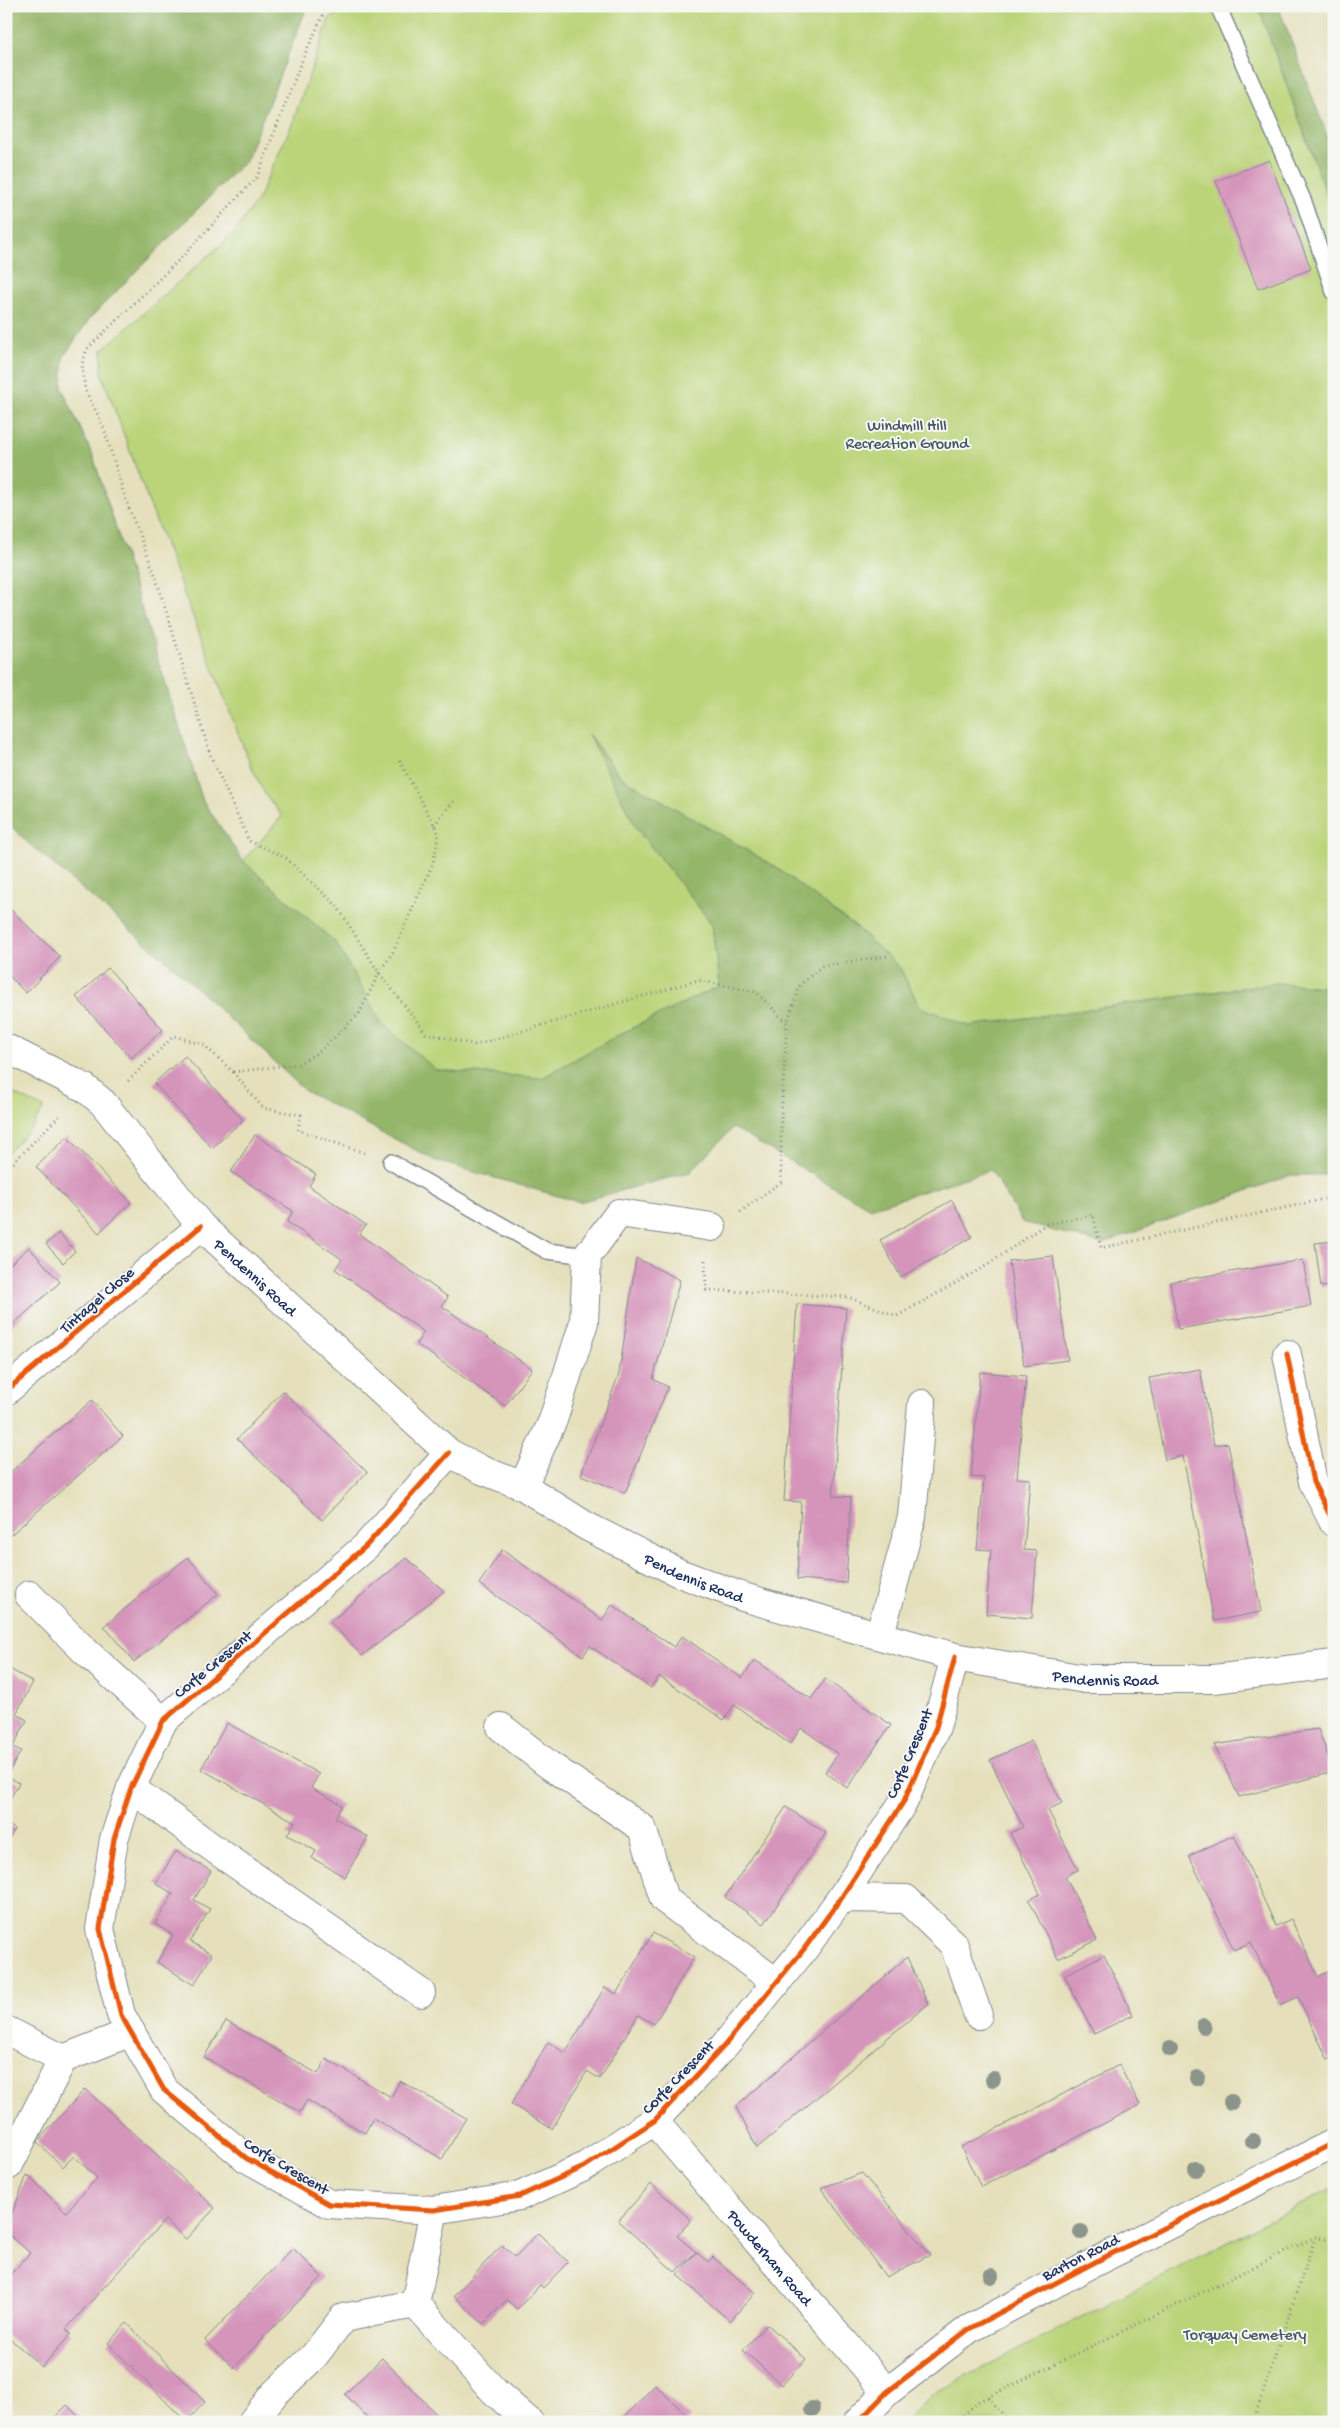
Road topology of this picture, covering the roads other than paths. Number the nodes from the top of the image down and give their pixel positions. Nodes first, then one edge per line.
1 (1218, 6) edge
2 (1334, 292) edge
3 (6, 1048) edge
4 (391, 1162) road end
5 (201, 1226) junction
6 (712, 1227) road end
7 (587, 1256) junction
8 (1287, 1354) dead end
9 (6, 1390) edge
10 (922, 1404) dead end
11 (449, 1453) junction
12 (523, 1486) junction
13 (1334, 1523) edge
14 (29, 1595) dead end
15 (880, 1634) junction
16 (955, 1657) junction
17 (1334, 1664) edge
18 (163, 1722) junction
19 (501, 1727) dead end
20 (131, 1788) junction
21 (841, 1898) junction
22 (777, 1983) junction
23 (421, 1993) dead end
24 (978, 2015) dead end
25 (6, 2030) edge
26 (131, 2032) junction
27 (63, 2059) junction
28 (654, 2121) junction
29 (1334, 2143) edge
30 (7, 2168) edge
31 (434, 2210) junction
32 (415, 2304) junction
33 (888, 2392) junction
34 (252, 2422) edge
35 (528, 2422) edge
36 (858, 2422) edge

1 - 2 lane
3 - 5 street, Pendennis Road
4 - 7 lane
5 - 9 street, Tintagel Close
5 - 11 street, Pendennis Road
6 - 7 street
7 - 12 street
8 - 13 street
10 - 15 street
11 - 12 street, Pendennis Road
11 - 18 street, Corfe Crescent
12 - 15 street, Pendennis Road
14 - 18 street
15 - 16 street, Pendennis Road
16 - 17 street, Pendennis Road
16 - 21 street, Corfe Crescent
18 - 20 street, Corfe Crescent
19 - 22 street
20 - 23 street
20 - 26 street, Corfe Crescent
21 - 22 street, Corfe Crescent
21 - 24 street
22 - 28 street, Corfe Crescent
25 - 27 street
26 - 27 street
26 - 31 street, Corfe Crescent
27 - 30 street
28 - 31 street, Corfe Crescent
28 - 33 street, Powderham Road
29 - 33 street, Barton Road
31 - 32 street
32 - 34 street
32 - 35 street
33 - 36 street, Barton Road

